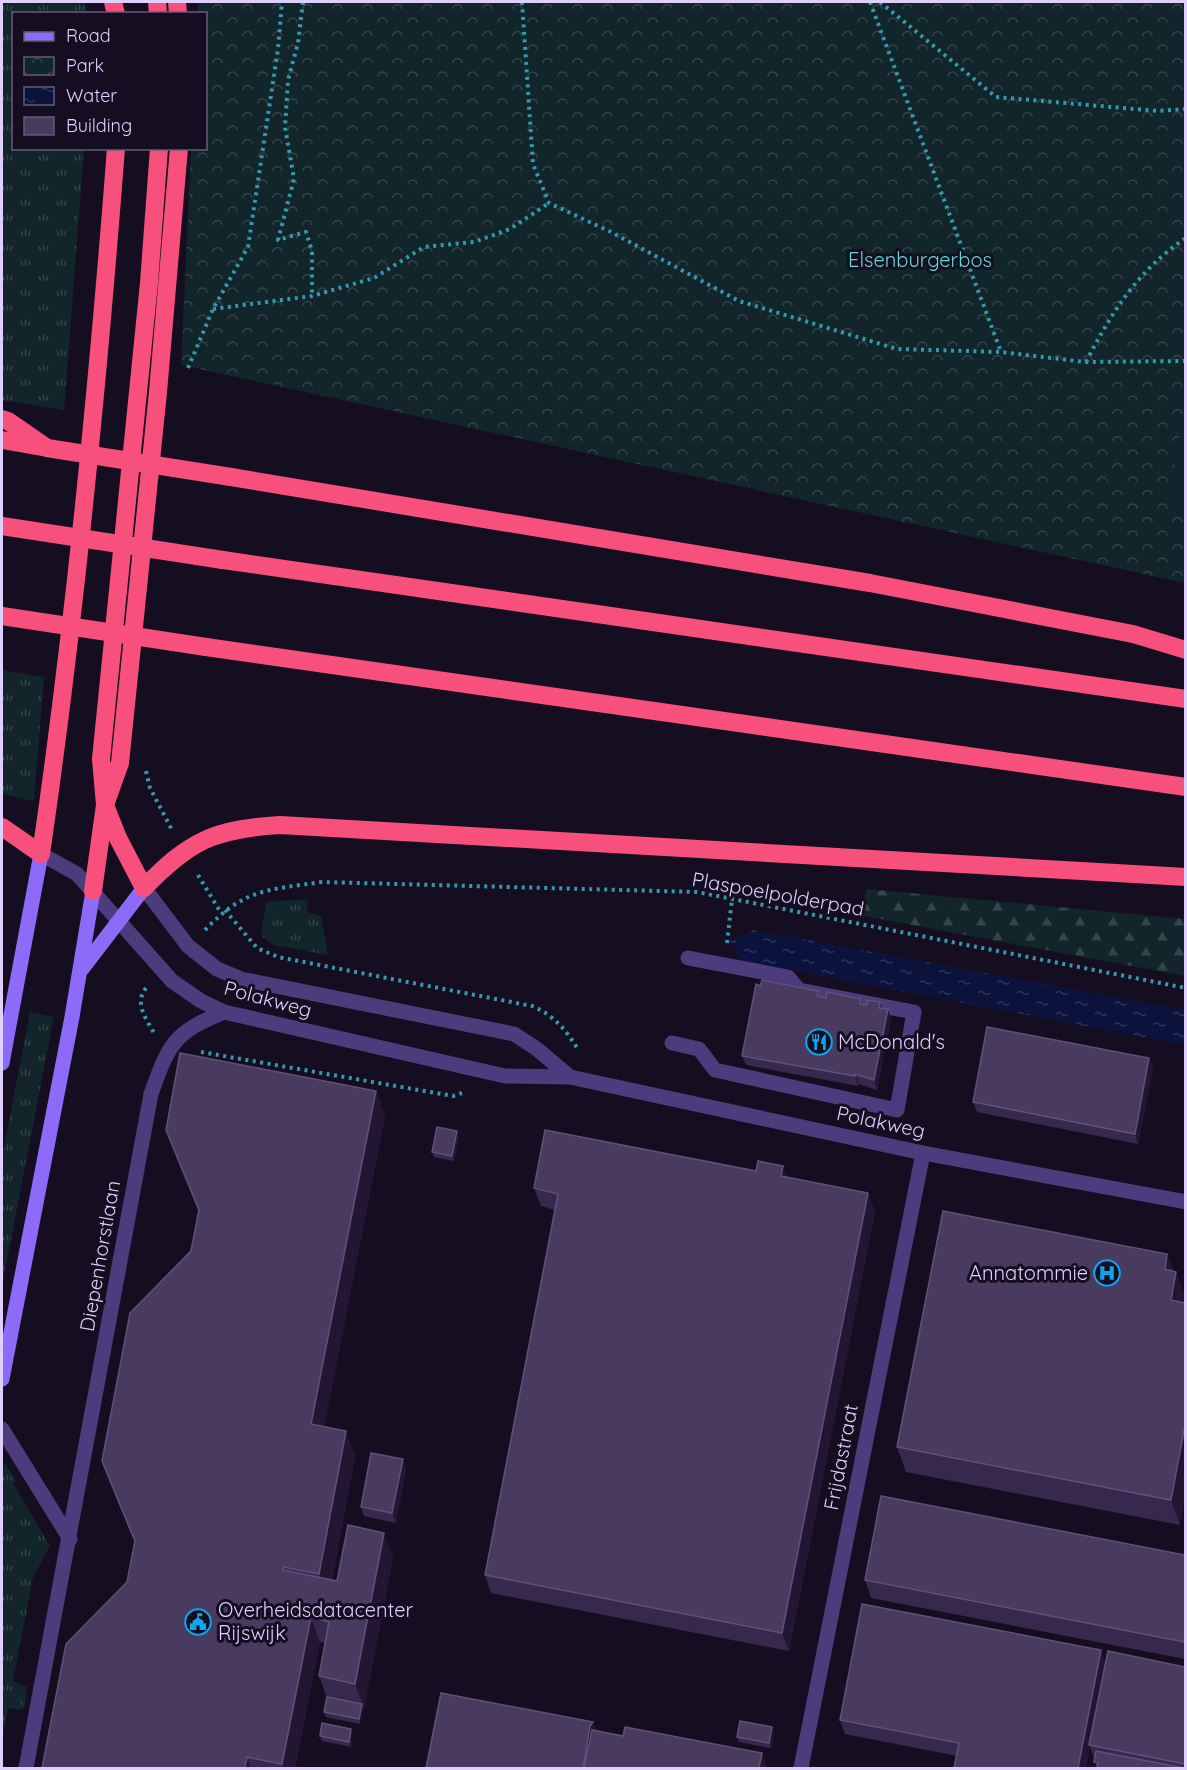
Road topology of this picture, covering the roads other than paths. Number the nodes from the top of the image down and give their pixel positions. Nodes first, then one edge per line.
1 (116, 150) edge
2 (159, 150) edge
3 (179, 150) edge
4 (5, 420) edge
5 (4, 441) edge
6 (47, 448) junction
7 (2, 526) edge
8 (2, 616) edge
9 (1185, 650) edge
10 (1185, 699) edge
11 (1185, 787) edge
12 (105, 805) junction
13 (2, 827) edge
14 (41, 854) junction
15 (1185, 876) edge
16 (144, 888) junction
17 (93, 891) junction
18 (118, 922) junction
19 (688, 958) road end
20 (80, 971) junction
21 (224, 1012) junction
22 (672, 1043) dead end
23 (2, 1063) edge
24 (570, 1077) junction
25 (922, 1153) junction
26 (1185, 1202) edge
27 (2, 1379) edge
28 (2, 1429) edge
29 (70, 1539) junction
30 (26, 1768) edge
31 (801, 1768) edge

1 - 14 highway
2 - 12 highway
3 - 12 highway
4 - 6 highway
5 - 6 highway
6 - 9 highway, bridge
7 - 10 highway, bridge
8 - 11 highway, bridge
12 - 16 highway
12 - 17 highway
13 - 14 highway
14 - 17 street, Polakweg
14 - 23 main road
15 - 16 highway
16 - 18 main road
16 - 24 street, Polakweg
17 - 18 street, Polakweg
17 - 20 main road
18 - 20 main road
18 - 21 street, Polakweg
19 - 22 street
20 - 27 main road
21 - 24 street, Polakweg
21 - 29 street, Diepenhorstlaan
24 - 25 street, Polakweg
25 - 26 street, Polakweg
25 - 31 street, Frijdastraat
28 - 29 street
29 - 30 street, Diepenhorstlaan

